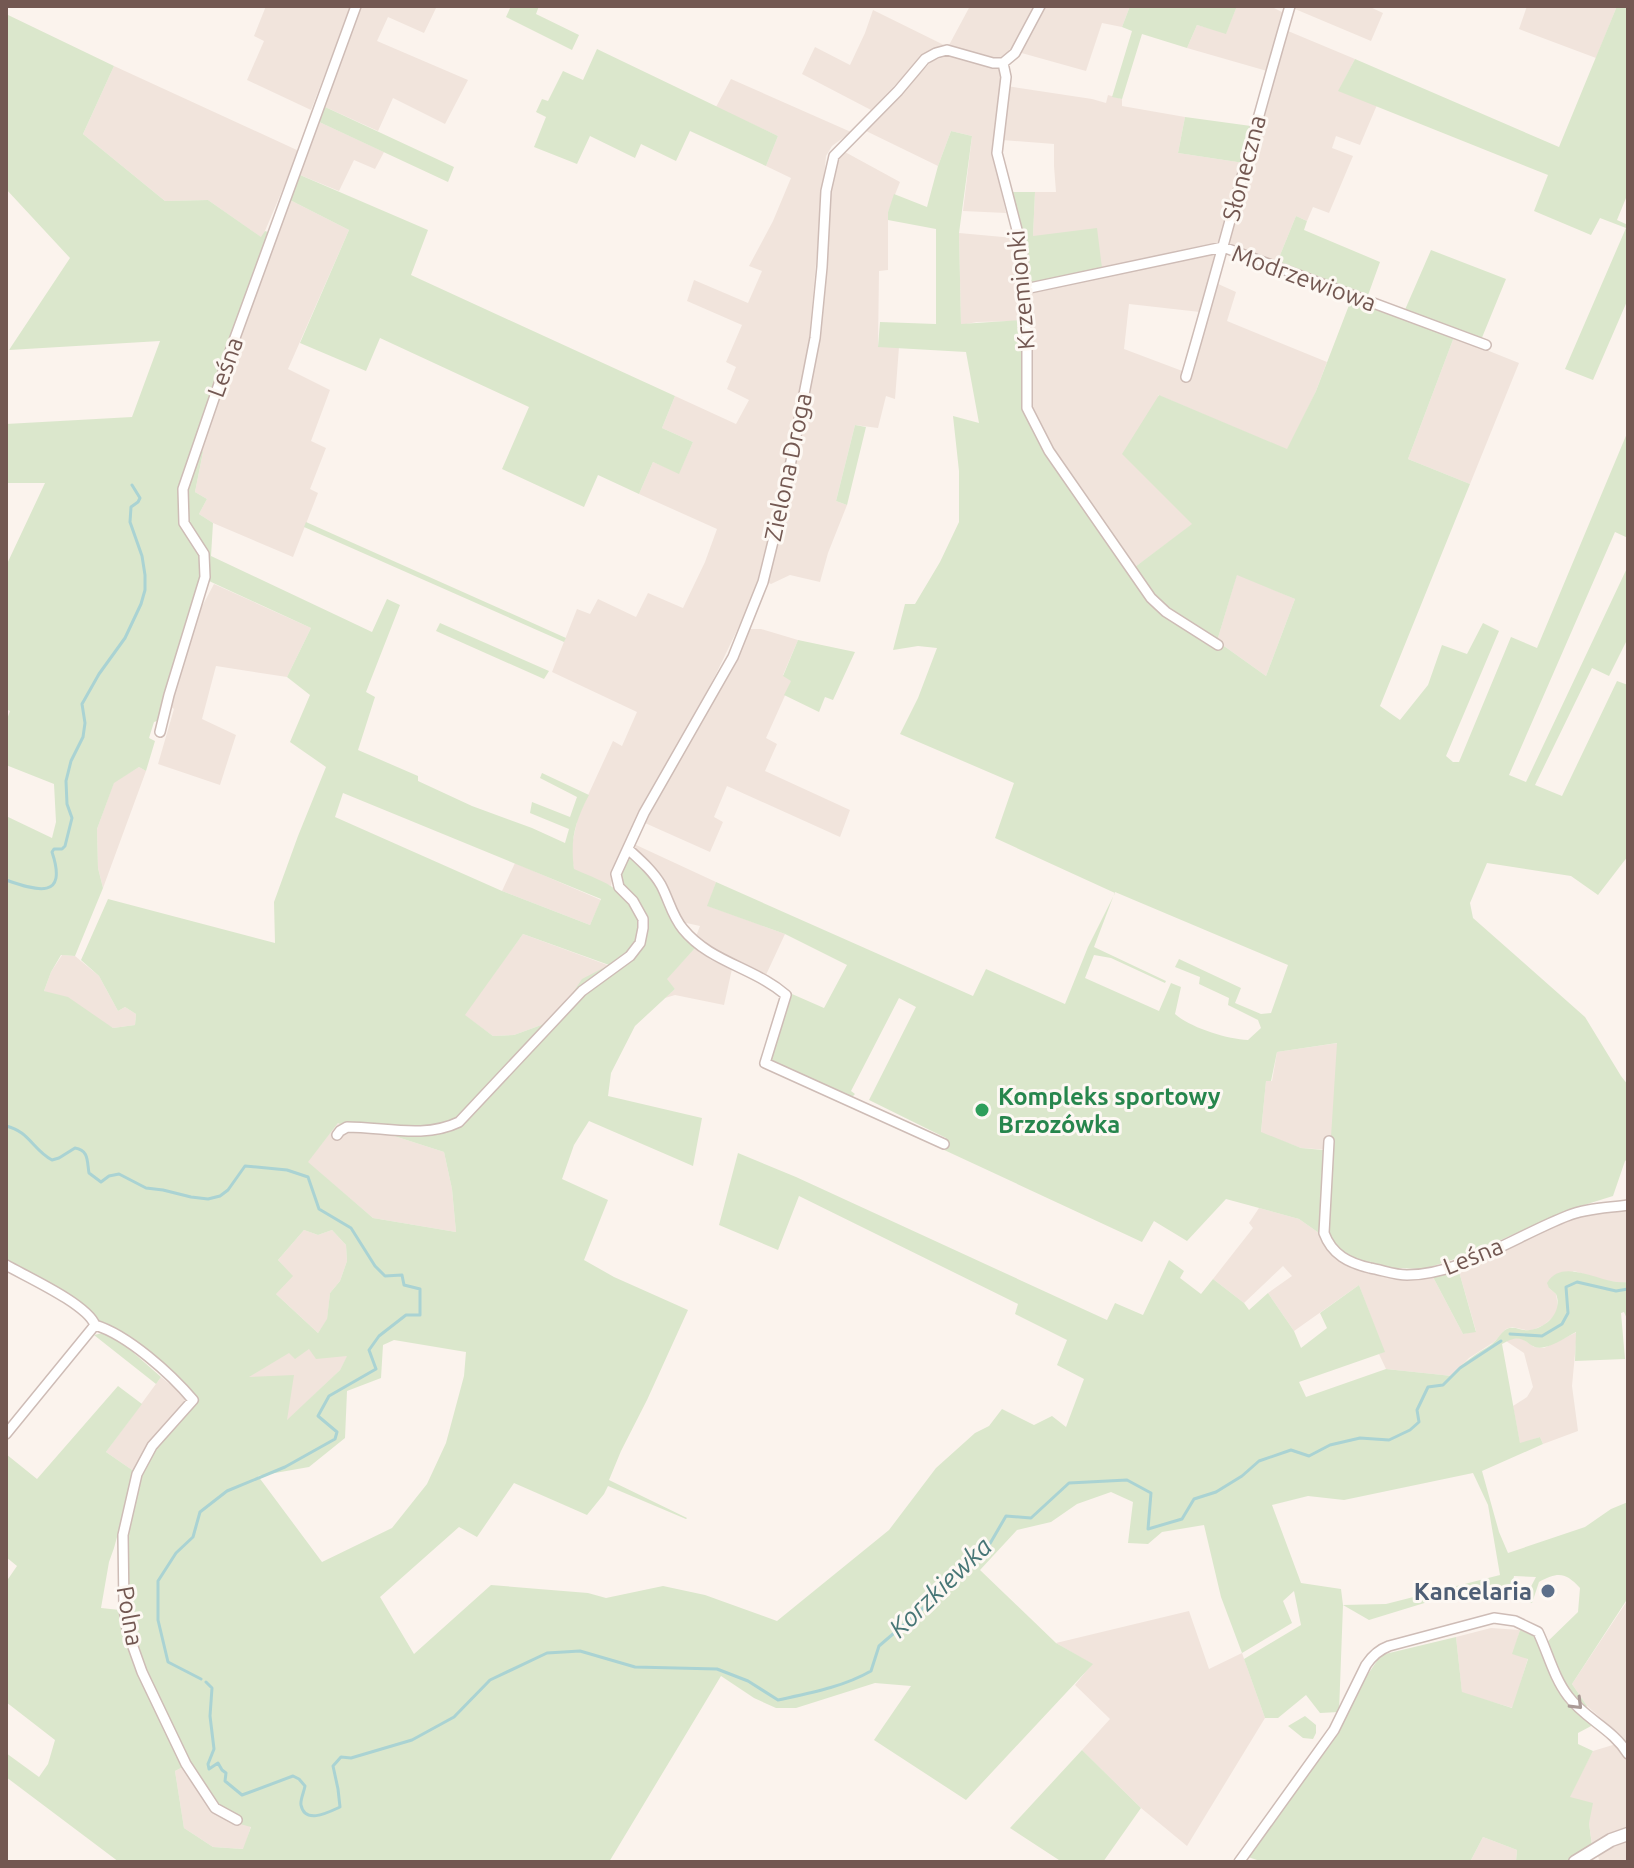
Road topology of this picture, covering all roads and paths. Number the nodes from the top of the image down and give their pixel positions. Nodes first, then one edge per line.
1 (356, 6) edge
2 (1040, 6) edge
3 (1290, 6) edge
4 (1003, 63) junction
5 (1223, 247) junction
6 (1025, 289) junction
7 (1486, 345) dead end
8 (1186, 377) dead end
9 (1218, 645) dead end
10 (160, 732) dead end
11 (628, 849) junction
12 (337, 1135) dead end
13 (1329, 1141) dead end
14 (944, 1144) dead end
15 (1628, 1205) edge
16 (6, 1265) edge
17 (95, 1325) junction
18 (6, 1434) edge
19 (1628, 1754) edge
20 (237, 1820) dead end
21 (1628, 1834) edge
22 (1241, 1860) edge
23 (1575, 1862) edge

1 - 10 street, Leśna
2 - 4 street
3 - 5 street, Słoneczna
4 - 6 street, Krzemionki
4 - 11 street, Zielona Droga
5 - 6 street, Modrzewiowa
5 - 7 street, Modrzewiowa
5 - 8 street, Słoneczna
6 - 9 street, Krzemionki
11 - 12 street, Zielona Droga
11 - 14 street
13 - 15 street, Leśna
16 - 17 street
17 - 18 street
17 - 20 street, Polna
22 -> 19 street
21 - 23 street

